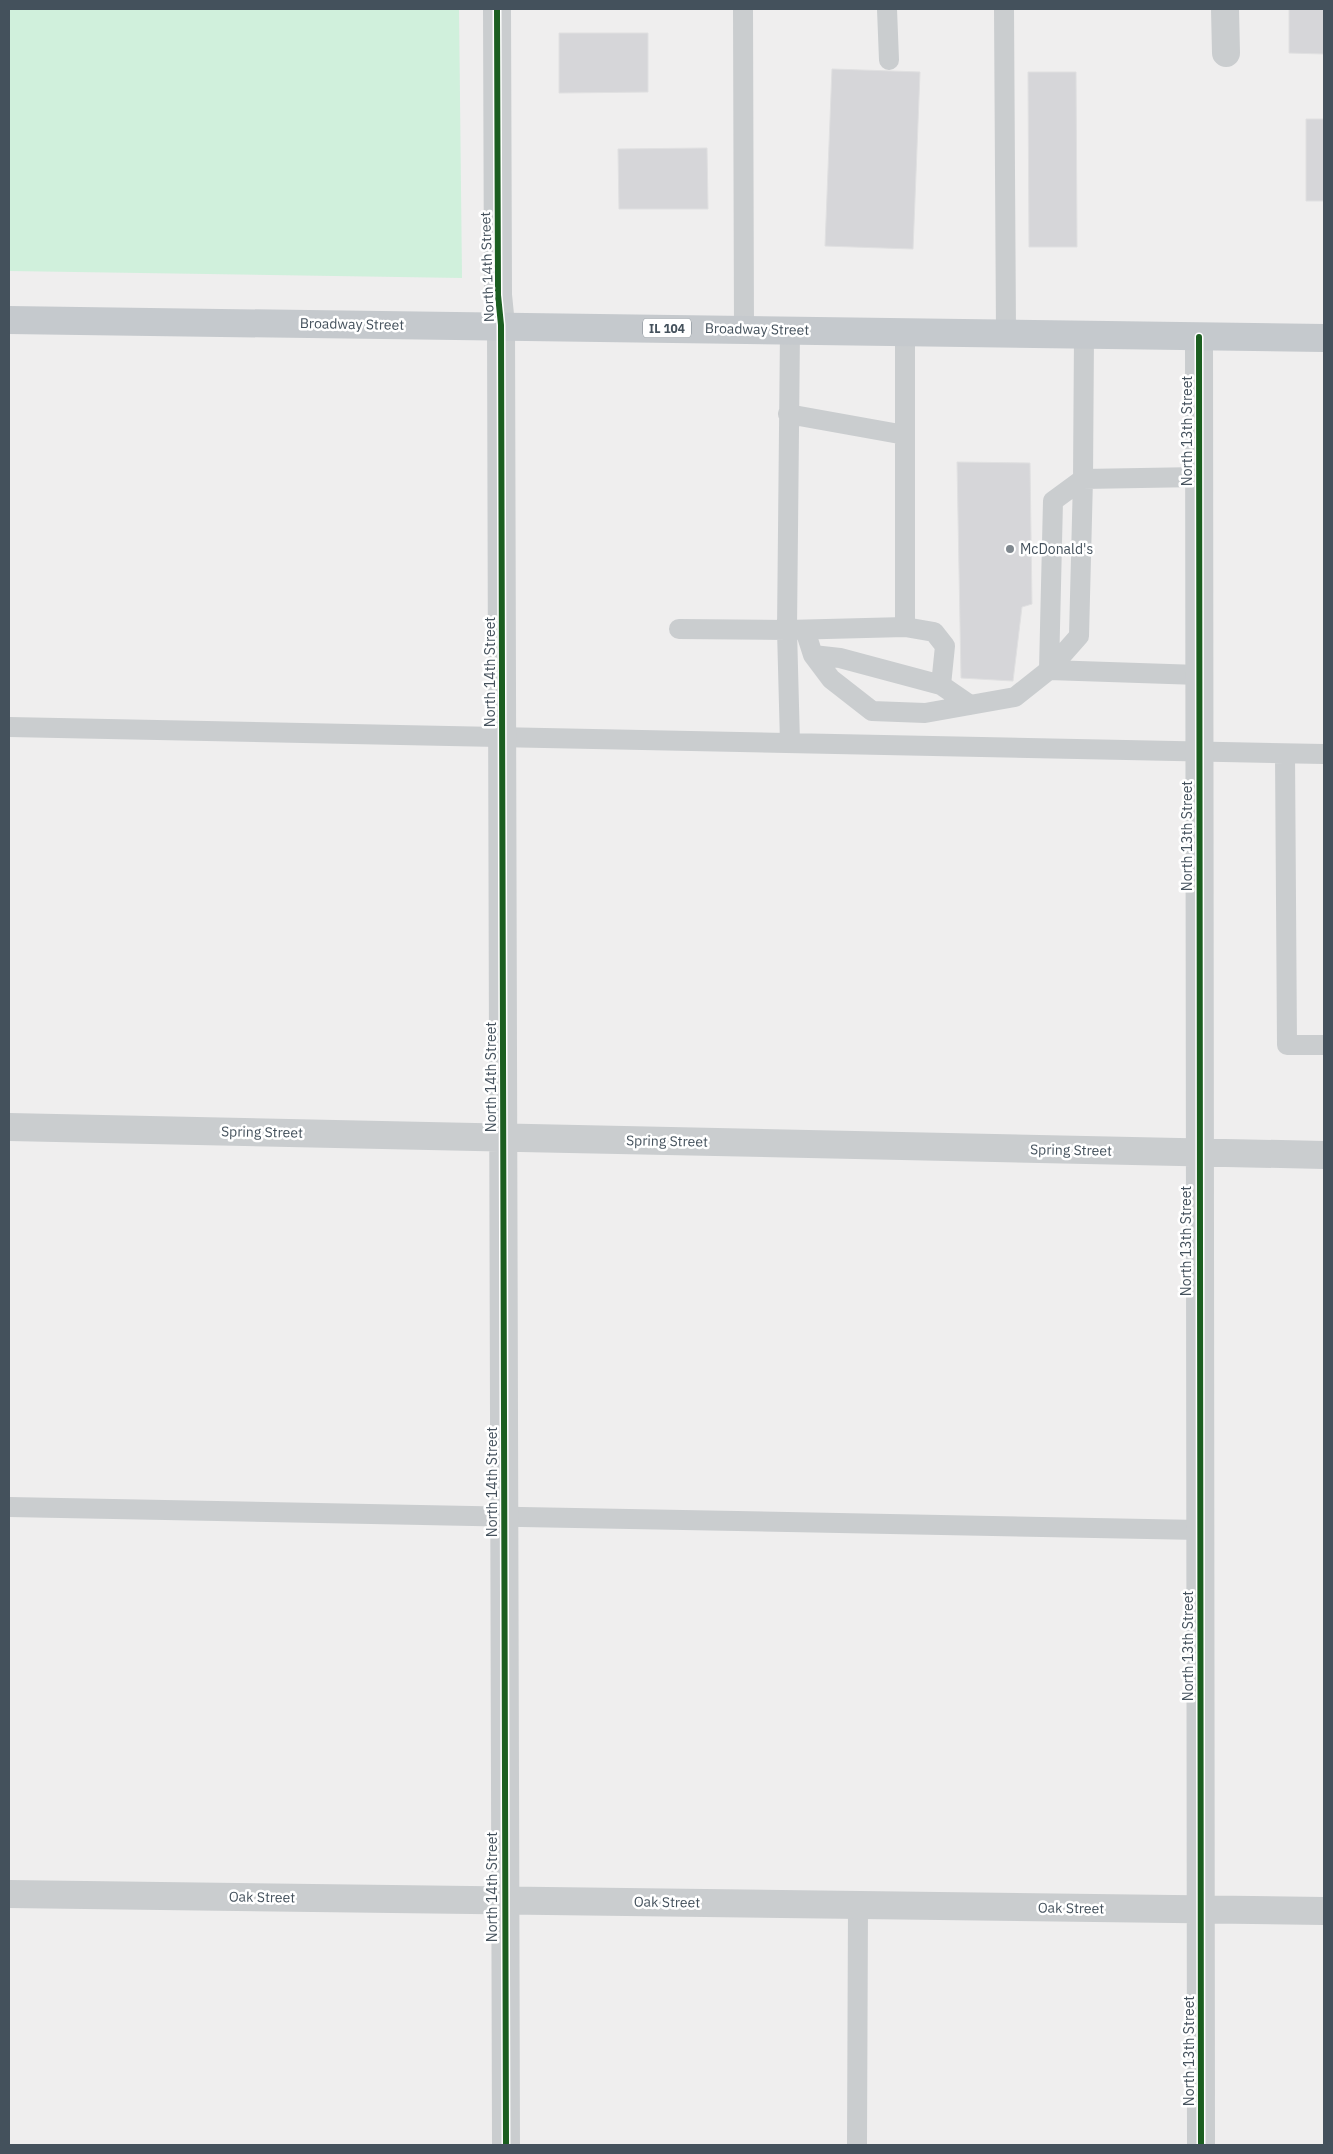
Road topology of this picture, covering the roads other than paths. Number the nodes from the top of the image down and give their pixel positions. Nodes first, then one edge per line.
1 (497, 9) edge
2 (743, 9) edge
3 (887, 9) edge
4 (1004, 9) edge
5 (1226, 9) edge
6 (1226, 54) dead end
7 (889, 60) dead end
8 (9, 320) edge
9 (501, 325) junction
10 (744, 329) junction
11 (790, 330) junction
12 (905, 332) junction
13 (1006, 334) junction
14 (1084, 335) junction
15 (1199, 337) junction
16 (1324, 338) edge
17 (788, 414) junction
18 (905, 435) junction
19 (1199, 477) junction
20 (1083, 478) junction
21 (905, 627) junction
22 (679, 629) dead end
23 (796, 630) junction
24 (813, 655) junction
25 (1049, 670) junction
26 (1199, 675) junction
27 (941, 685) junction
28 (970, 705) junction
29 (9, 727) edge
30 (502, 737) junction
31 (790, 743) junction
32 (1199, 752) junction
33 (1285, 754) junction
34 (1324, 754) edge
35 (1324, 1045) edge
36 (9, 1127) edge
37 (504, 1137) junction
38 (1199, 1152) junction
39 (1324, 1155) edge
40 (9, 1507) edge
41 (504, 1516) junction
42 (1200, 1530) junction
43 (9, 1894) edge
44 (505, 1900) junction
45 (858, 1905) junction
46 (1201, 1910) junction
47 (1324, 1911) edge
48 (506, 2145) edge
49 (857, 2145) edge
50 (1201, 2145) edge

1 - 9 street, North 14th Street
2 - 10 lane
3 - 7 lane
4 - 13 lane
5 - 6 street
8 - 9 main road, Broadway Street / IL 104
9 - 10 main road, Broadway Street / IL 104
9 - 30 street, North 14th Street
10 - 11 main road, Broadway Street / IL 104
11 - 12 main road, Broadway Street / IL 104
11 - 17 lane
12 - 13 main road, Broadway Street / IL 104
12 - 18 lane
13 - 14 main road, Broadway Street / IL 104
14 - 15 main road, Broadway Street / IL 104
14 - 20 lane
15 - 16 main road, Broadway Street / IL 104
15 - 19 street, North 13th Street
17 - 18 lane
17 - 23 lane
18 - 21 lane
19 - 20 lane
19 - 26 street, North 13th Street
20 - 25 lane
20 - 25 lane
21 - 23 lane
21 - 27 lane
22 - 23 lane
23 - 24 lane
23 - 31 lane
24 - 27 lane
24 - 28 lane
25 - 26 lane
25 - 28 lane
26 - 32 street, North 13th Street
27 - 28 lane
29 - 30 lane
30 - 31 lane
30 - 37 street, North 14th Street
31 - 32 lane
32 - 33 lane
32 - 38 street, North 13th Street
33 - 34 lane
33 - 35 lane
36 - 37 street, Spring Street
37 - 38 street, Spring Street
37 - 41 street, North 14th Street
38 - 39 street, Spring Street
38 - 42 street, North 13th Street
40 - 41 lane
41 - 42 lane
41 - 44 street, North 14th Street
42 - 46 street, North 13th Street
43 - 44 street, Oak Street
44 - 45 street, Oak Street
44 - 48 street, North 14th Street
45 - 46 street, Oak Street
45 - 49 lane
46 - 47 street, Oak Street
46 - 50 street, North 13th Street

